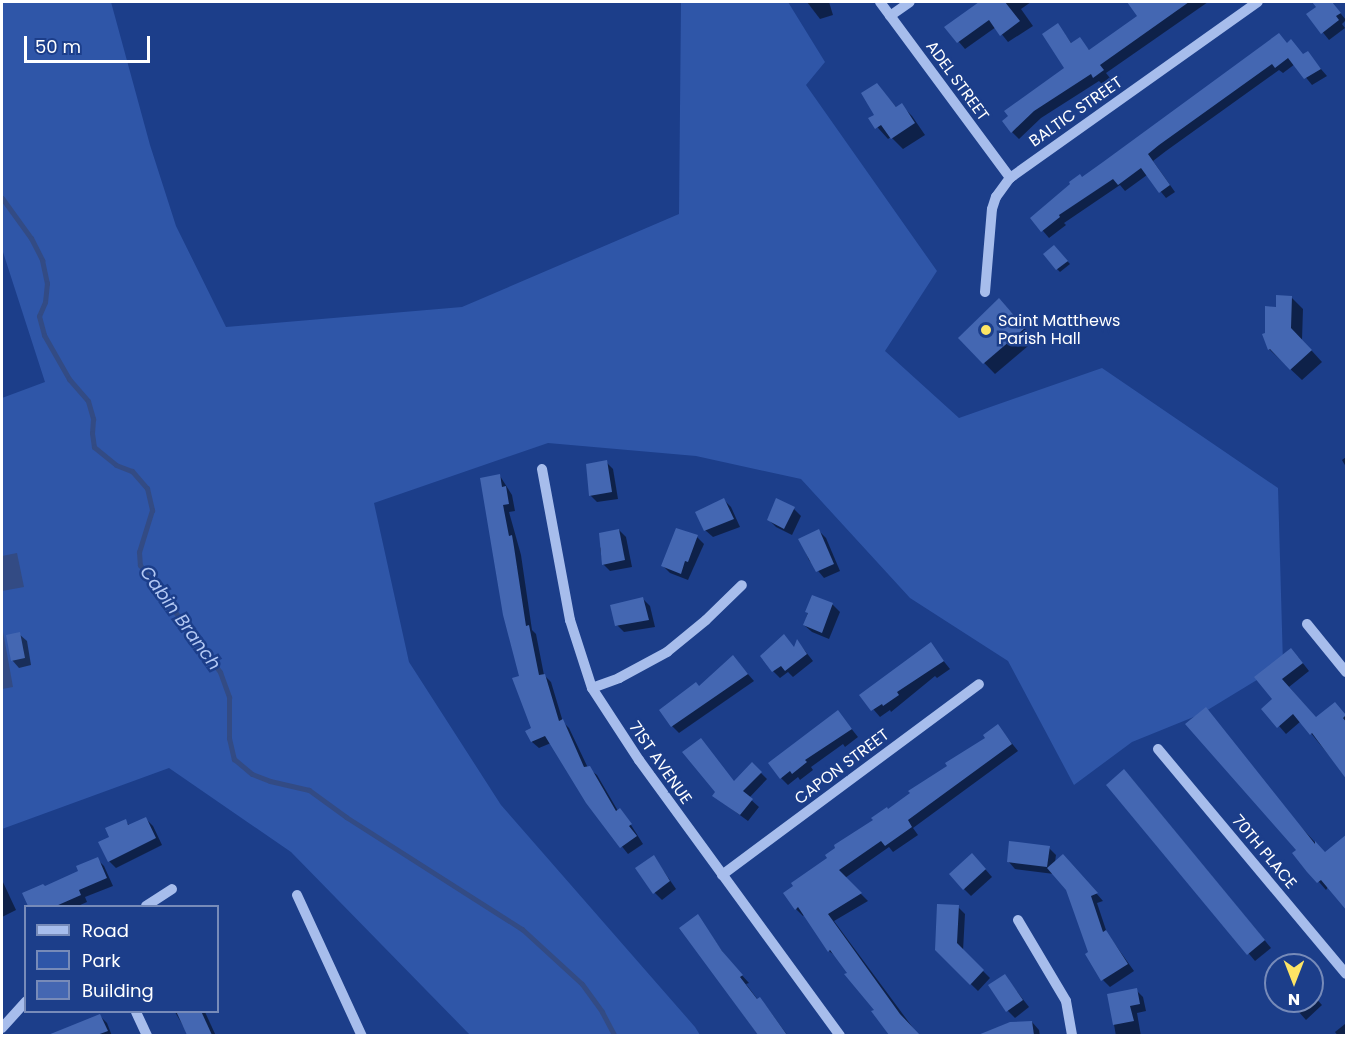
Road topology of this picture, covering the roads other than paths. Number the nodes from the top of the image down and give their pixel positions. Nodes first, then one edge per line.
1 (880, 2) edge
2 (910, 2) edge
3 (1258, 2) edge
4 (890, 16) junction
5 (1010, 178) junction
6 (985, 292) dead end
7 (542, 469) dead end
8 (742, 585) dead end
9 (1307, 624) dead end
10 (1347, 672) edge
11 (979, 684) dead end
12 (592, 688) junction
13 (1158, 749) dead end
14 (722, 875) junction
15 (172, 889) dead end
16 (297, 895) dead end
17 (148, 905) edge
18 (1018, 920) dead end
19 (1347, 974) edge
20 (24, 1003) edge
21 (137, 1013) edge
22 (2, 1028) edge
23 (147, 1035) edge
24 (362, 1035) edge
25 (840, 1035) edge
26 (1071, 1035) edge

1 - 4 street, ADEL STREET
2 - 4 street
3 - 5 street, BALTIC STREET
4 - 5 street, ADEL STREET
5 - 6 street, BALTIC STREET
7 - 12 street, 71ST AVENUE
8 - 12 street
9 - 10 street
11 - 14 street, CAPON STREET
12 - 14 street, 71ST AVENUE
13 - 19 street, 70TH PLACE
14 - 25 street, 71ST AVENUE
15 - 17 street
16 - 24 street
18 - 26 street
20 - 22 street
21 - 23 street

